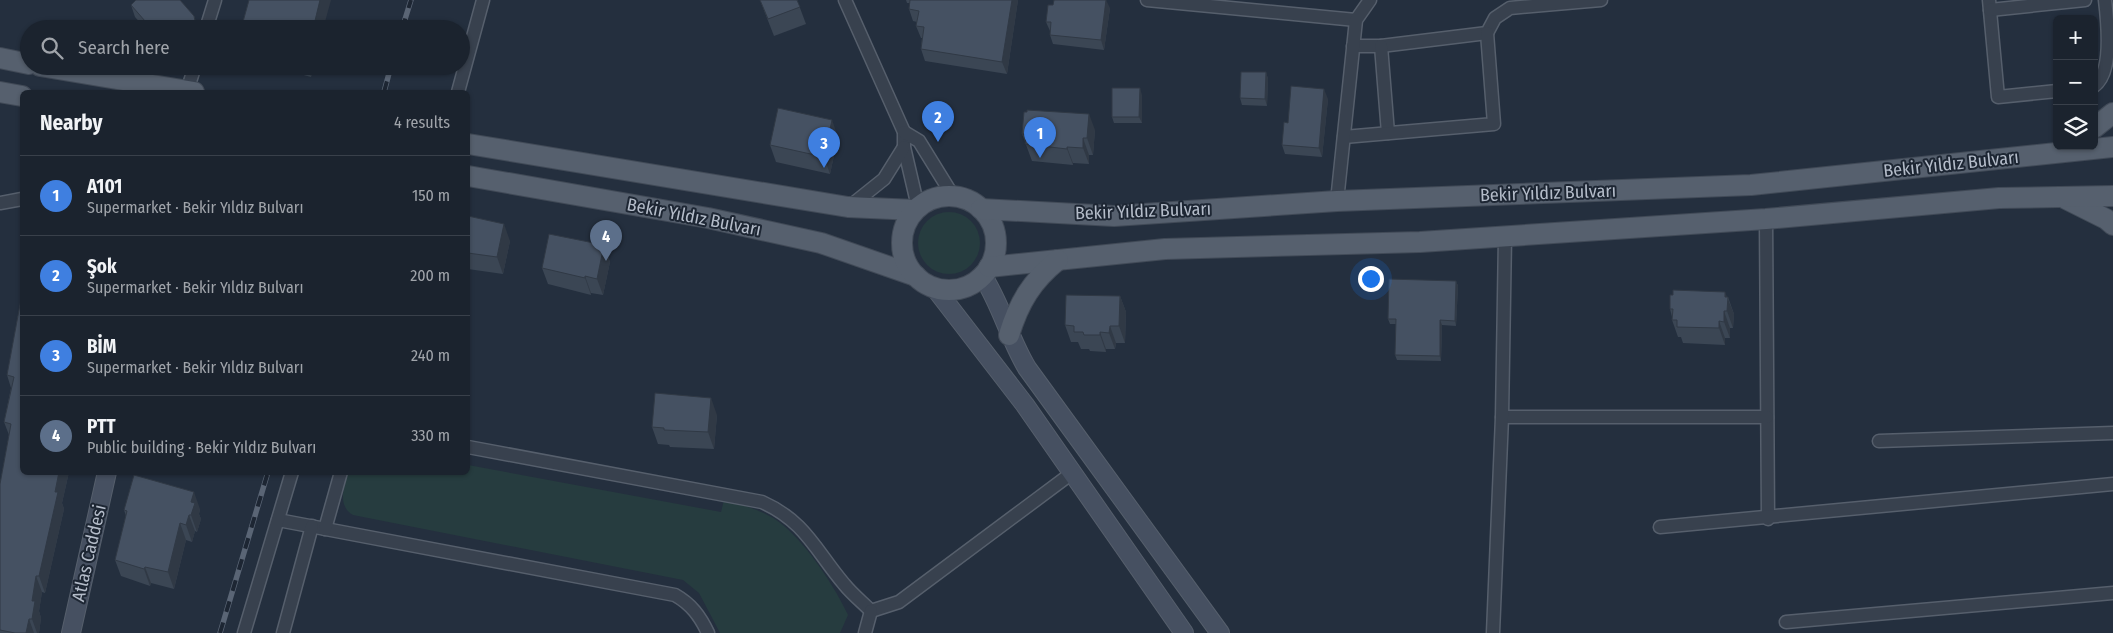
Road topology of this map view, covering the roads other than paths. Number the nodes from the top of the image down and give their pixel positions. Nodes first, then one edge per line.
1 (215, 0) edge
2 (483, 0) edge
3 (845, 0) edge
4 (1149, 0) edge
5 (1370, 0) edge
6 (1600, 0) edge
7 (2086, 0) edge
8 (2105, 0) edge
9 (1990, 5) edge
10 (209, 20) edge
11 (1356, 20) junction
12 (1487, 33) junction
13 (1353, 46) junction
14 (1381, 46) junction
15 (470, 48) edge
16 (0, 58) edge
17 (20, 62) edge
18 (92, 75) edge
19 (194, 75) edge
20 (463, 75) edge
21 (2098, 84) edge
22 (179, 90) edge
23 (191, 90) edge
24 (459, 90) edge
25 (2053, 91) edge
26 (0, 92) edge
27 (20, 96) edge
28 (2113, 113) edge
29 (2098, 125) edge
30 (904, 132) junction
31 (1388, 133) junction
32 (1344, 137) junction
33 (470, 144) edge
34 (904, 147) junction
35 (2113, 147) edge
36 (2098, 148) edge
37 (2059, 150) edge
38 (470, 176) edge
39 (953, 196) junction
40 (2113, 196) edge
41 (2062, 197) junction
42 (20, 199) edge
43 (1337, 201) junction
44 (0, 203) edge
45 (848, 207) junction
46 (917, 209) junction
47 (981, 209) junction
48 (1766, 219) junction
49 (2113, 226) edge
50 (1505, 237) junction
51 (1058, 260) junction
52 (986, 271) junction
53 (916, 276) junction
54 (934, 287) junction
55 (1009, 334) junction
56 (1502, 417) junction
57 (1767, 417) junction
58 (2113, 433) edge
59 (1879, 441) dead end
60 (470, 447) edge
61 (1072, 473) junction
62 (106, 475) edge
63 (291, 475) edge
64 (340, 475) edge
65 (2113, 484) edge
66 (1768, 519) junction
67 (278, 520) junction
68 (318, 527) junction
69 (1660, 527) dead end
70 (2113, 593) edge
71 (871, 611) junction
72 (1786, 622) dead end
73 (71, 633) edge
74 (244, 633) edge
75 (283, 633) edge
76 (708, 633) edge
77 (865, 633) edge
78 (1184, 633) edge
79 (1220, 633) edge
80 (1493, 633) edge

1 - 10 street
2 - 15 street
3 - 30 street
4 - 11 street
5 - 11 street
6 - 12 street
7 - 9 street
8 - 21 street
9 - 25 street
11 - 13 street
12 - 14 street
12 - 31 street
13 - 14 street
13 - 32 street
14 - 31 street
16 - 17 main road
18 - 22 main road
19 - 23 street
20 - 24 street
26 - 27 main road
28 - 29 main road
30 - 34 street
30 - 39 street
31 - 32 street
32 - 43 street
33 - 45 main road, Bekir Yıldız Bulvarı
34 - 45 street
34 - 46 street
35 - 36 main road, Bekir Yıldız Bulvarı
37 - 43 main road, Bekir Yıldız Bulvarı
38 - 53 main road, Bekir Yıldız Bulvarı
39 - 46 main road
39 - 47 main road
40 - 41 main road
41 - 48 main road
41 - 49 main road
42 - 44 street
43 - 47 main road, Bekir Yıldız Bulvarı
45 - 46 main road, Bekir Yıldız Bulvarı
46 - 53 main road
47 - 52 main road
48 - 50 main road
48 - 57 street
50 - 51 main road
50 - 56 street
51 - 52 main road
51 - 55 main road
52 - 54 main road
52 - 55 street
53 - 54 main road
54 - 61 street
55 - 79 street
56 - 57 street
56 - 80 street
57 - 66 street
58 - 59 street
60 - 71 street
61 - 71 street
61 - 78 street
62 - 73 street, Atlas Caddesi
63 - 67 street
64 - 68 street
65 - 66 street
66 - 69 street
67 - 68 street
67 - 74 street
68 - 75 street
68 - 76 street
70 - 72 street
71 - 77 street

